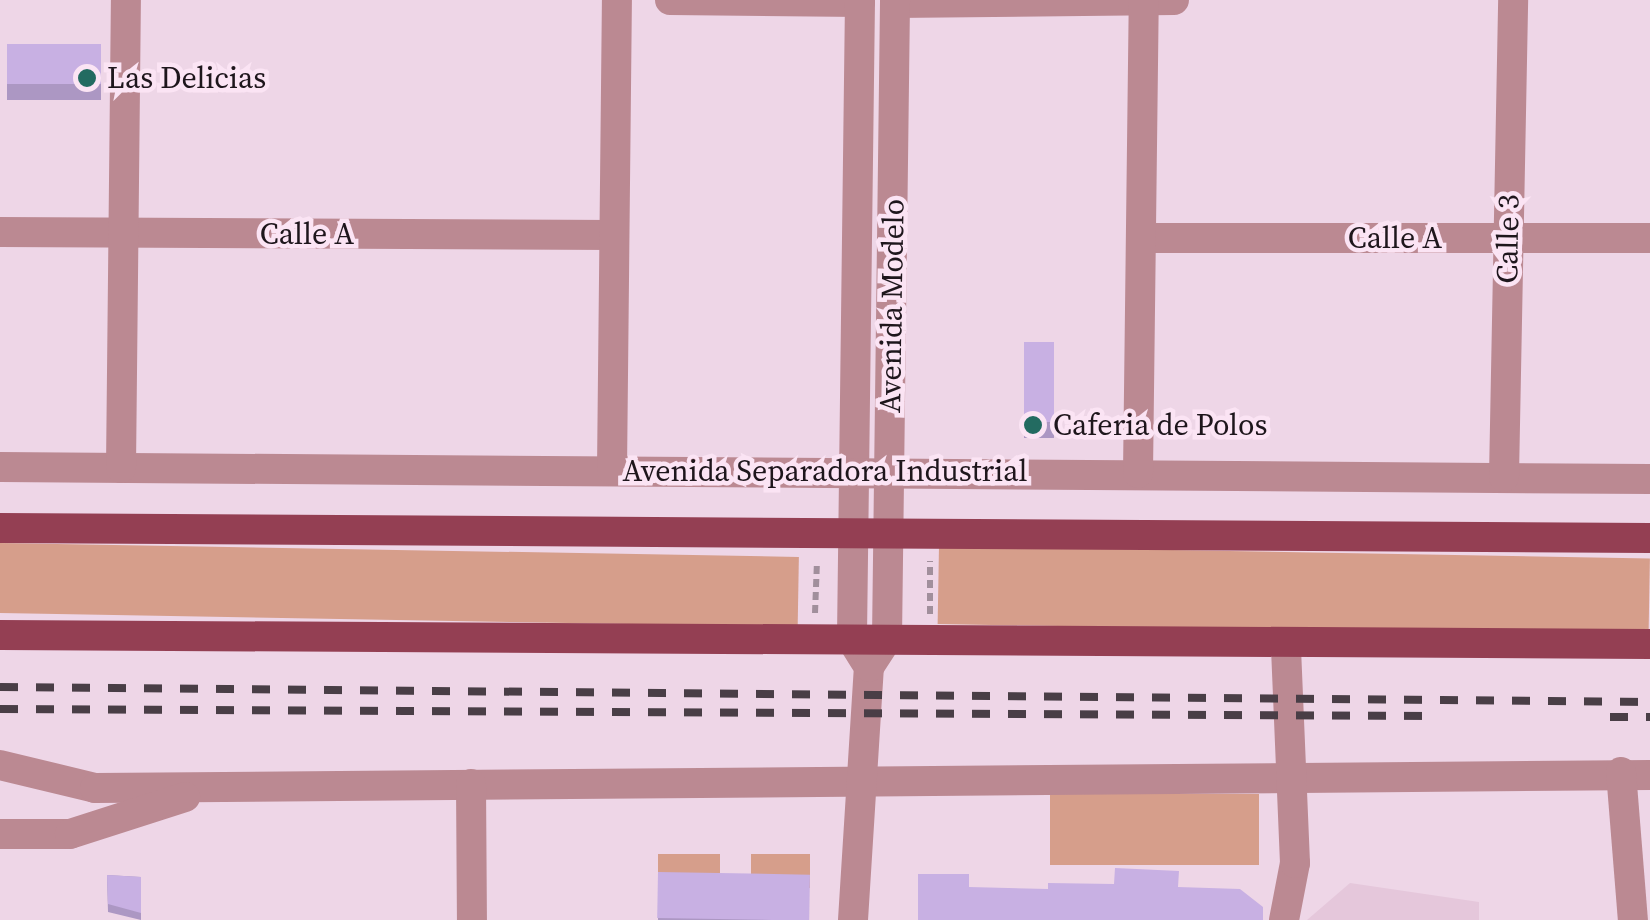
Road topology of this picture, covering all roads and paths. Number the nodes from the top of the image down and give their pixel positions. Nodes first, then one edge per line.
1 (126, 0) edge
2 (616, 0) edge
3 (670, 0) edge
4 (1144, 0) edge
5 (1174, 0) edge
6 (1513, 0) edge
7 (860, 1) edge
8 (895, 1) edge
9 (0, 232) edge
10 (123, 233) junction
11 (614, 235) junction
12 (1141, 238) junction
13 (1508, 238) junction
14 (1650, 238) edge
15 (0, 467) edge
16 (121, 468) junction
17 (612, 470) junction
18 (856, 471) junction
19 (891, 471) junction
20 (1138, 473) junction
21 (1504, 477) junction
22 (1650, 479) edge
23 (0, 528) edge
24 (892, 532) junction
25 (856, 533) junction
26 (1650, 538) edge
27 (0, 634) edge
28 (887, 639) junction
29 (852, 640) junction
30 (1650, 644) edge
31 (1286, 645) junction
32 (869, 667) junction
33 (0, 765) edge
34 (1636, 774) edge
35 (1291, 776) junction
36 (860, 781) junction
37 (471, 784) junction
38 (216, 787) junction
39 (0, 834) edge
40 (472, 920) edge
41 (853, 920) edge
42 (1284, 920) edge
43 (1633, 920) edge

1 - 10 street
2 - 11 street
3 - 7 street
4 - 5 street
4 - 8 street
4 - 12 street
6 - 13 street, Calle 3
7 - 18 street, Avenida Modelo
8 - 19 street, Avenida Modelo
9 - 10 street, Calle A
10 - 11 street, Calle A
10 - 16 street
11 - 17 street
12 - 13 street, Calle A
12 - 20 street
13 - 14 street, Calle A
13 - 21 street, Calle 3
15 - 16 street, Avenida Separadora Industrial
16 - 17 street, Avenida Separadora Industrial
17 - 18 street, Avenida Separadora Industrial
18 - 19 street, Avenida Separadora Industrial
18 - 25 street, Avenida Modelo
19 - 20 street, Avenida Separadora Industrial
19 - 24 street, Avenida Modelo
20 - 21 street, Avenida Separadora Industrial
21 - 22 street, Avenida Separadora Industrial
23 - 25 main road, Avenida Separadora Industrial
24 - 25 main road, Avenida Separadora Industrial
24 - 26 main road, Avenida Separadora Industrial
24 - 28 street, Avenida Modelo
25 - 29 street, Avenida Modelo
27 - 29 main road
28 - 29 main road
28 - 31 main road
28 - 32 street
29 - 32 street
30 - 31 main road
31 - 35 street
32 - 36 street
33 - 38 street
34 - 35 street
34 - 43 street
35 - 36 street
35 - 42 street
36 - 37 street
36 - 41 street
37 - 38 street
37 - 40 street
38 - 39 street

